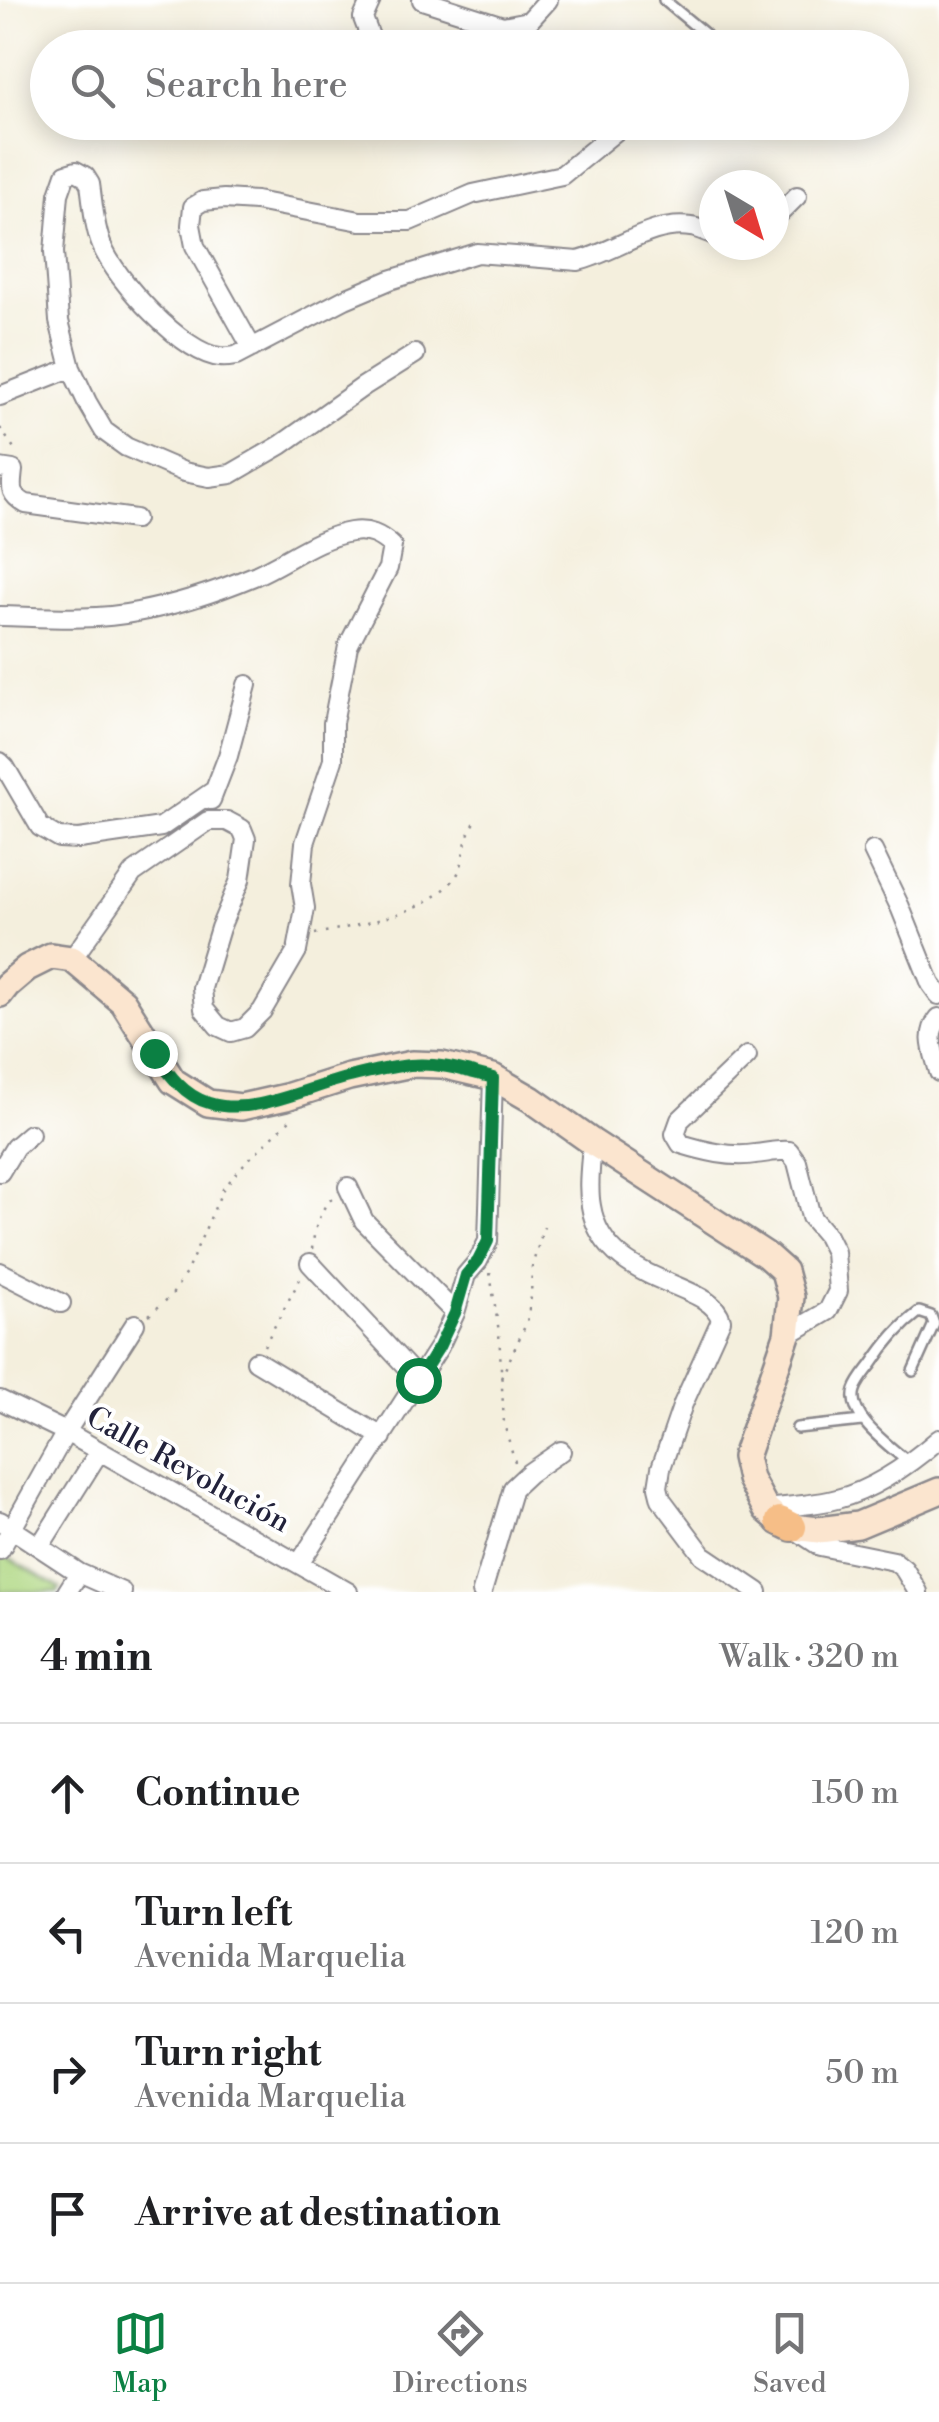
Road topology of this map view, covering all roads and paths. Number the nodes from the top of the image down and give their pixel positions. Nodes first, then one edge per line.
1 (370, 0) edge
2 (422, 0) edge
3 (548, 0) edge
4 (562, 0) edge
5 (664, 0) edge
6 (529, 21) junction
7 (368, 30) edge
8 (699, 30) edge
9 (605, 140) edge
10 (796, 196) dead end
11 (789, 203) edge
12 (699, 230) edge
13 (244, 352) junction
14 (415, 354) dead end
15 (71, 368) junction
16 (0, 396) edge
17 (0, 428) edge
18 (7, 469) edge
19 (136, 519) dead end
20 (0, 616) edge
21 (248, 685) dead end
22 (0, 762) edge
23 (212, 792) junction
24 (478, 818) dead end
25 (208, 820) junction
26 (873, 852) dead end
27 (299, 937) junction
28 (72, 960) junction
29 (0, 994) edge
30 (939, 995) edge
31 (939, 1018) edge
32 (747, 1056) dead end
33 (939, 1072) edge
34 (493, 1078) junction
35 (306, 1108) dead end
36 (30, 1134) dead end
37 (592, 1142) junction
38 (0, 1172) edge
39 (348, 1187) joint
40 (544, 1227) dead end
41 (488, 1241) junction
42 (310, 1264) junction
43 (6, 1275) edge
44 (62, 1303) dead end
45 (455, 1313) junction
46 (135, 1324) joint
47 (788, 1336) junction
48 (256, 1361) joint
49 (913, 1371) dead end
50 (418, 1380) junction
51 (500, 1380) junction
52 (0, 1400) edge
53 (862, 1420) junction
54 (797, 1428) dead end
55 (66, 1432) junction
56 (382, 1437) junction
57 (939, 1439) edge
58 (561, 1451) dead end
59 (99, 1452) junction
60 (910, 1464) junction
61 (516, 1465) dead end
62 (939, 1491) edge
63 (780, 1519) junction
64 (6, 1524) edge
65 (40, 1546) junction
66 (0, 1550) edge
67 (299, 1564) junction
68 (79, 1572) junction
69 (67, 1592) edge
70 (122, 1592) edge
71 (348, 1592) edge
72 (482, 1592) edge
73 (758, 1592) edge
74 (918, 1592) edge

1 - 7 street
2 - 6 street
3 - 6 street
4 - 6 lane
5 - 8 lane
9 - 13 street
10 - 11 street
12 - 13 street
13 - 15 street
14 - 15 street
15 - 16 street
17 - 18 path
18 - 19 street
20 - 27 street
21 - 23 street
22 - 23 street
23 - 25 street
24 - 27 path
25 - 27 street
25 - 28 street
26 - 30 street
28 - 29 main road
28 - 34 main road
31 - 33 street
32 - 47 street
34 - 37 main road
34 - 41 street
35 - 46 path
36 - 38 street
37 - 47 main road
37 - 73 street
39 - 42 path
39 - 45 street
40 - 51 path
41 - 45 street
41 - 51 path
42 - 48 path
42 - 50 street
43 - 44 street
45 - 50 street
46 - 55 street
47 - 63 main road
48 - 56 street
49 - 53 lane
50 - 56 street
51 - 61 path
52 - 55 street, Calle Revolución
53 - 54 lane
53 - 60 lane
55 - 59 street, Calle Revolución
55 - 64 street
56 - 67 street
57 - 60 street
58 - 72 street
59 - 65 street
59 - 67 street, Calle Revolución
60 - 63 street
62 - 63 main road
63 - 74 street
64 - 65 street
64 - 66 street
65 - 68 street
67 - 71 street, Calle Revolución
68 - 69 street
68 - 70 street

